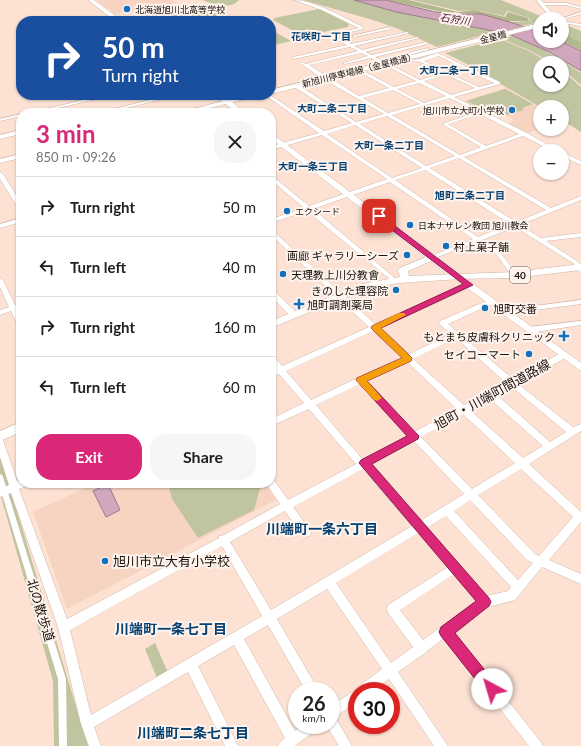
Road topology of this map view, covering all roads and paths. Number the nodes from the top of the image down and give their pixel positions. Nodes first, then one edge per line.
1 (91, 0) edge
2 (296, 0) edge
3 (540, 2) edge
4 (565, 2) edge
5 (581, 8) edge
6 (549, 12) edge
7 (581, 13) edge
8 (112, 16) edge
9 (569, 17) edge
10 (569, 22) edge
11 (581, 25) edge
12 (533, 27) edge
13 (390, 28) dead end
14 (357, 30) junction
15 (407, 33) dead end
16 (364, 34) junction
17 (352, 36) dead end
18 (332, 38) junction
19 (346, 38) dead end
20 (417, 38) dead end
21 (339, 39) junction
22 (377, 40) junction
23 (326, 42) dead end
24 (426, 43) dead end
25 (388, 45) junction
26 (352, 46) junction
27 (318, 48) dead end
28 (447, 48) joint
29 (427, 49) dead end
30 (398, 50) junction
31 (362, 51) junction
32 (324, 52) junction
33 (406, 54) junction
34 (372, 56) junction
35 (334, 57) junction
36 (400, 60) junction
37 (419, 60) junction
38 (343, 62) junction
39 (386, 63) junction
40 (304, 64) junction
41 (311, 68) junction
42 (469, 68) junction
43 (358, 70) junction
44 (448, 73) junction
45 (326, 78) junction
46 (421, 81) junction
47 (296, 86) junction
48 (393, 88) junction
49 (478, 88) junction
50 (276, 91) edge
51 (451, 96) junction
52 (358, 98) junction
53 (92, 100) edge
54 (150, 100) edge
55 (225, 100) edge
56 (237, 100) edge
57 (274, 100) edge
58 (228, 102) junction
59 (423, 104) junction
60 (62, 108) edge
61 (119, 108) edge
62 (213, 108) edge
63 (236, 108) edge
64 (482, 112) junction
65 (387, 115) junction
66 (16, 116) edge
67 (0, 120) edge
68 (356, 124) junction
69 (4, 129) dead end
70 (16, 133) edge
71 (323, 133) junction
72 (9, 134) junction
73 (525, 134) junction
74 (0, 137) edge
75 (276, 139) edge
76 (283, 144) junction
77 (542, 144) edge
78 (276, 146) edge
79 (486, 148) junction
80 (16, 156) edge
81 (459, 157) junction
82 (569, 157) edge
83 (0, 160) edge
84 (581, 163) edge
85 (427, 168) junction
86 (0, 174) edge
87 (391, 180) junction
88 (276, 181) edge
89 (349, 194) junction
90 (581, 198) edge
91 (16, 200) edge
92 (308, 208) junction
93 (551, 210) junction
94 (276, 219) edge
95 (16, 221) edge
96 (516, 225) junction
97 (0, 226) edge
98 (581, 235) edge
99 (276, 237) edge
100 (479, 240) junction
101 (540, 240) junction
102 (433, 257) junction
103 (580, 268) edge
104 (514, 276) junction
105 (458, 277) junction
106 (405, 279) junction
107 (0, 280) edge
108 (394, 280) junction
109 (469, 285) junction
110 (341, 296) junction
111 (276, 297) edge
112 (491, 301) junction
113 (581, 302) edge
114 (16, 307) edge
115 (13, 308) junction
116 (505, 312) junction
117 (0, 313) edge
118 (16, 314) edge
119 (294, 315) junction
120 (276, 323) edge
121 (581, 323) edge
122 (375, 328) junction
123 (529, 330) junction
124 (456, 335) junction
125 (564, 355) junction
126 (408, 358) junction
127 (276, 365) edge
128 (581, 368) edge
129 (280, 370) junction
130 (276, 372) edge
131 (361, 380) junction
132 (513, 384) junction
133 (491, 395) junction
134 (311, 405) junction
135 (463, 410) junction
136 (276, 421) edge
137 (16, 429) edge
138 (577, 430) edge
139 (0, 436) edge
140 (414, 436) junction
141 (0, 443) edge
142 (550, 447) junction
143 (363, 464) junction
144 (522, 464) junction
145 (0, 477) edge
146 (16, 478) edge
147 (16, 486) edge
148 (20, 488) edge
149 (275, 488) edge
150 (2, 492) edge
151 (471, 495) junction
152 (287, 505) junction
153 (447, 510) junction
154 (580, 517) edge
155 (420, 527) junction
156 (306, 533) dead end
157 (223, 540) junction
158 (541, 562) junction
159 (455, 568) junction
160 (581, 579) edge
161 (329, 583) junction
162 (518, 588) junction
163 (485, 602) junction
164 (269, 618) junction
165 (64, 627) junction
166 (446, 632) junction
167 (237, 638) junction
168 (422, 649) junction
169 (191, 665) junction
170 (390, 671) junction
171 (308, 682) edge
172 (375, 682) edge
173 (87, 724) junction
174 (301, 734) edge
175 (338, 734) edge
176 (288, 743) edge
177 (63, 746) edge
178 (95, 746) edge
179 (232, 746) edge
180 (346, 746) edge
181 (442, 746) edge
182 (537, 746) edge

1 - 8 highway
2 - 14 street
3 - 4 street
3 - 6 main road
4 - 5 street
7 - 9 street
10 - 11 street
12 - 28 main road, 金星橋
13 - 16 street
14 - 16 street
14 - 18 street
15 - 22 street
16 - 17 street
16 - 22 street
18 - 21 street
18 - 23 street
19 - 21 street
20 - 25 street
21 - 26 street
22 - 25 street
22 - 26 street
24 - 30 street
25 - 30 street
25 - 31 street
26 - 31 street
26 - 32 street
27 - 32 street
28 - 36 main road, 新旭川停車場線（金星橋通）
29 - 33 street
30 - 33 street
30 - 34 street
31 - 34 street
31 - 35 street
32 - 35 street
32 - 40 street
33 - 36 street
34 - 38 street
34 - 39 street
35 - 38 street
35 - 40 street
36 - 37 street
36 - 39 main road, 新旭川停車場線（金星橋通）
37 - 42 street
37 - 44 street
38 - 41 street
38 - 43 street
39 - 43 main road, 新旭川停車場線（金星橋通）
39 - 46 street
40 - 41 street
41 - 45 street
42 - 44 street
42 - 49 street
43 - 45 main road, 新旭川停車場線（金星橋通）
43 - 48 street
44 - 46 street
44 - 49 street
45 - 47 main road, 新旭川停車場線（金星橋通）
45 - 52 street
46 - 48 street
46 - 51 street
47 - 50 main road, 新旭川停車場線（金星橋通）
47 - 68 street
48 - 52 street
48 - 59 street
49 - 51 street
51 - 59 street
51 - 64 street
52 - 65 street
53 - 60 street
54 - 61 street
55 - 58 highway
56 - 58 main road
57 - 71 street
58 - 62 main road
58 - 63 highway
59 - 65 street
64 - 73 street
64 - 79 street
65 - 68 street
65 - 81 street
66 - 67 street
68 - 71 street
68 - 85 street
69 - 72 street
70 - 72 street
71 - 76 street
71 - 87 street
72 - 74 street
73 - 77 street
73 - 79 street
75 - 76 highway
76 - 78 street
76 - 89 highway
79 - 81 street
80 - 83 main road
81 - 85 street
81 - 93 street
82 - 84 street
85 - 87 street
85 - 96 street
86 - 91 street
87 - 89 street
87 - 100 street
88 - 92 street
89 - 92 street
89 - 102 highway
90 - 93 street
92 - 94 street
92 - 108 street
93 - 96 street
95 - 97 street
96 - 100 street
96 - 101 street
98 - 101 street
99 - 110 street
100 - 102 street
100 - 104 street
101 - 103 street
102 - 105 highway
102 - 106 main road
103 - 104 highway, 40
104 - 105 highway, 40
105 - 106 main road
105 - 109 street
106 - 108 main road
107 - 115 street
108 - 110 main road
109 - 112 street
109 - 122 street
110 - 119 main road
110 - 122 street
111 - 119 street
112 - 116 street
112 - 124 street
113 - 116 street
114 - 115 street
115 - 117 street
115 - 118 street
116 - 123 street
119 - 120 main road
121 - 123 street
122 - 126 street
122 - 129 street
123 - 125 street
124 - 126 street
124 - 132 street
125 - 128 street
125 - 132 street, 旭町・川端町間道路線
126 - 131 street
126 - 135 street
127 - 129 street
129 - 130 street
129 - 134 street
131 - 134 street
131 - 140 street
132 - 133 street, 旭町・川端町間道路線
132 - 138 street
133 - 135 street, 旭町・川端町間道路線
133 - 142 street
134 - 136 street
134 - 143 street
135 - 140 street, 旭町・川端町間道路線
135 - 144 street
137 - 139 main road
138 - 142 street
140 - 143 street, 旭町・川端町間道路線
140 - 151 street
141 - 146 street
142 - 144 street
143 - 152 street, 旭町・川端町間道路線
143 - 155 street
144 - 151 street
144 - 154 street
145 - 150 street, 北の散歩道
147 - 150 street
148 - 165 street
149 - 152 street
150 - 177 street, 北の散歩道
151 - 153 street
151 - 158 street
152 - 156 street
152 - 157 street, 旭町・川端町間道路線
153 - 155 street
153 - 162 street
154 - 158 street
155 - 159 street
155 - 161 street
157 - 164 street
157 - 165 street, 旭町・川端町間道路線
158 - 160 street
158 - 162 street
159 - 163 street
159 - 168 street
161 - 164 street
161 - 170 street
162 - 163 street
163 - 166 street
164 - 167 street
164 - 171 street
165 - 173 street
166 - 168 street
166 - 182 street
167 - 169 street
167 - 176 street
168 - 170 street
169 - 173 street
169 - 179 street
170 - 172 street
170 - 181 street
173 - 178 street
174 - 176 street
175 - 180 street

